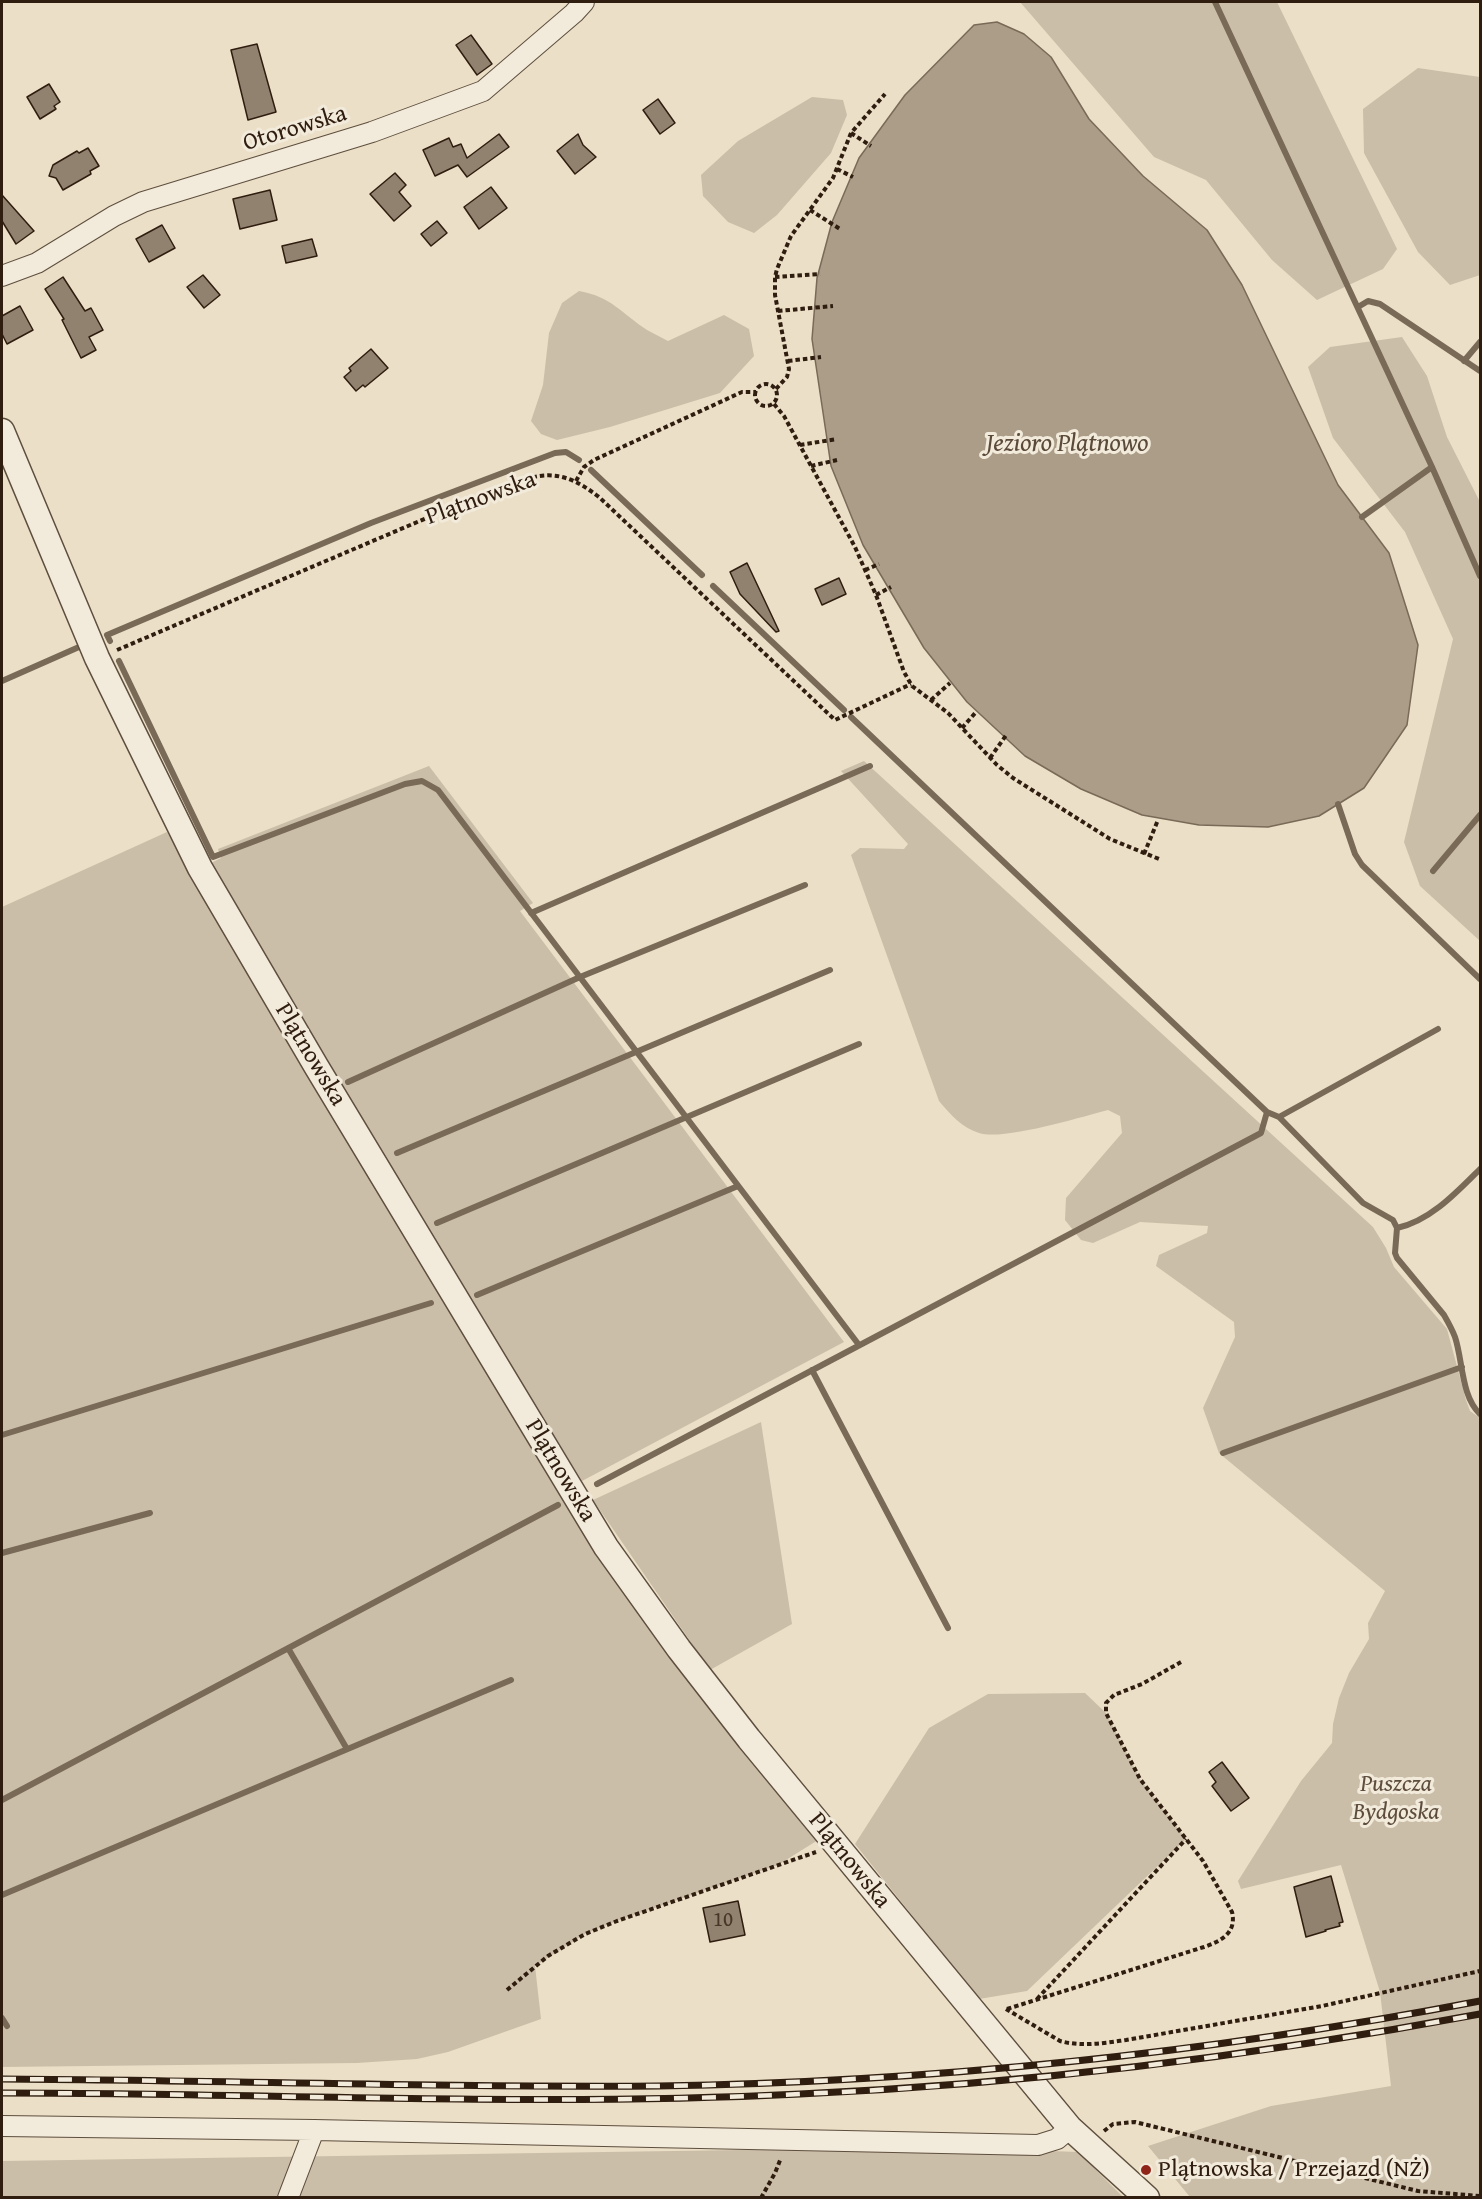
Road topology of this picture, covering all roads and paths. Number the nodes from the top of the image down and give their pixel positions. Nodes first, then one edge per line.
1 (584, 2) edge
2 (885, 94) dead end
3 (851, 133) junction
4 (872, 146) dead end
5 (837, 169) junction
6 (853, 177) dead end
7 (810, 210) junction
8 (840, 229) dead end
9 (820, 274) dead end
10 (2, 276) edge
11 (775, 277) junction
12 (832, 306) dead end
13 (778, 311) junction
14 (821, 357) dead end
15 (788, 360) junction
16 (776, 389) junction
17 (756, 392) junction
18 (774, 404) junction
19 (2, 430) edge
20 (837, 439) dead end
21 (800, 445) junction
22 (837, 460) dead end
23 (811, 466) junction
24 (576, 481) junction
25 (879, 564) dead end
26 (865, 570) junction
27 (891, 587) dead end
28 (876, 595) junction
29 (97, 658) junction
30 (950, 683) dead end
31 (911, 684) junction
32 (930, 700) junction
33 (976, 712) dead end
34 (962, 728) junction
35 (1007, 734) dead end
36 (990, 758) junction
37 (1158, 820) dead end
38 (1144, 854) junction
39 (1159, 859) dead end
40 (1181, 1662) dead end
41 (1186, 1839) junction
42 (836, 1845) junction
43 (1480, 1971) edge
44 (507, 1990) dead end
45 (1036, 2000) junction
46 (1007, 2009) junction
47 (979, 2018) junction
48 (2, 2126) edge
49 (314, 2130) junction
50 (1078, 2136) junction
51 (786, 2140) junction
52 (1480, 2196) edge
53 (288, 2198) edge
54 (761, 2198) edge
55 (1147, 2198) edge

1 - 10 street, Otorowska
2 - 3 path
3 - 4 path
3 - 5 path
5 - 6 path
5 - 7 path
7 - 8 path
7 - 11 path
9 - 11 path
11 - 13 path
12 - 13 path
13 - 15 path
14 - 15 path
15 - 16 path
16 - 17 path
16 - 18 path
17 - 18 path
17 - 24 path
18 - 21 path
19 - 29 street, Plątnowska
20 - 21 path
21 - 23 path
22 - 23 path
23 - 26 path
24 - 29 path, Plątnowska
24 - 31 path, Plątnowska
25 - 26 path
26 - 28 path
27 - 28 path
28 - 31 path
29 - 42 street, Plątnowska
30 - 32 path
31 - 32 path
32 - 34 path
33 - 34 path
34 - 36 path
35 - 36 path
36 - 38 path
37 - 38 path
38 - 39 path
40 - 41 path
41 - 45 path
41 - 45 path
42 - 44 path
42 - 47 street, Plątnowska
43 - 46 path
45 - 46 path
46 - 47 path
47 - 50 street, Plątnowska
48 - 49 street
49 - 51 street
49 - 53 street
50 - 51 street
50 - 52 path
50 - 55 street, Plątnowska
51 - 54 path

